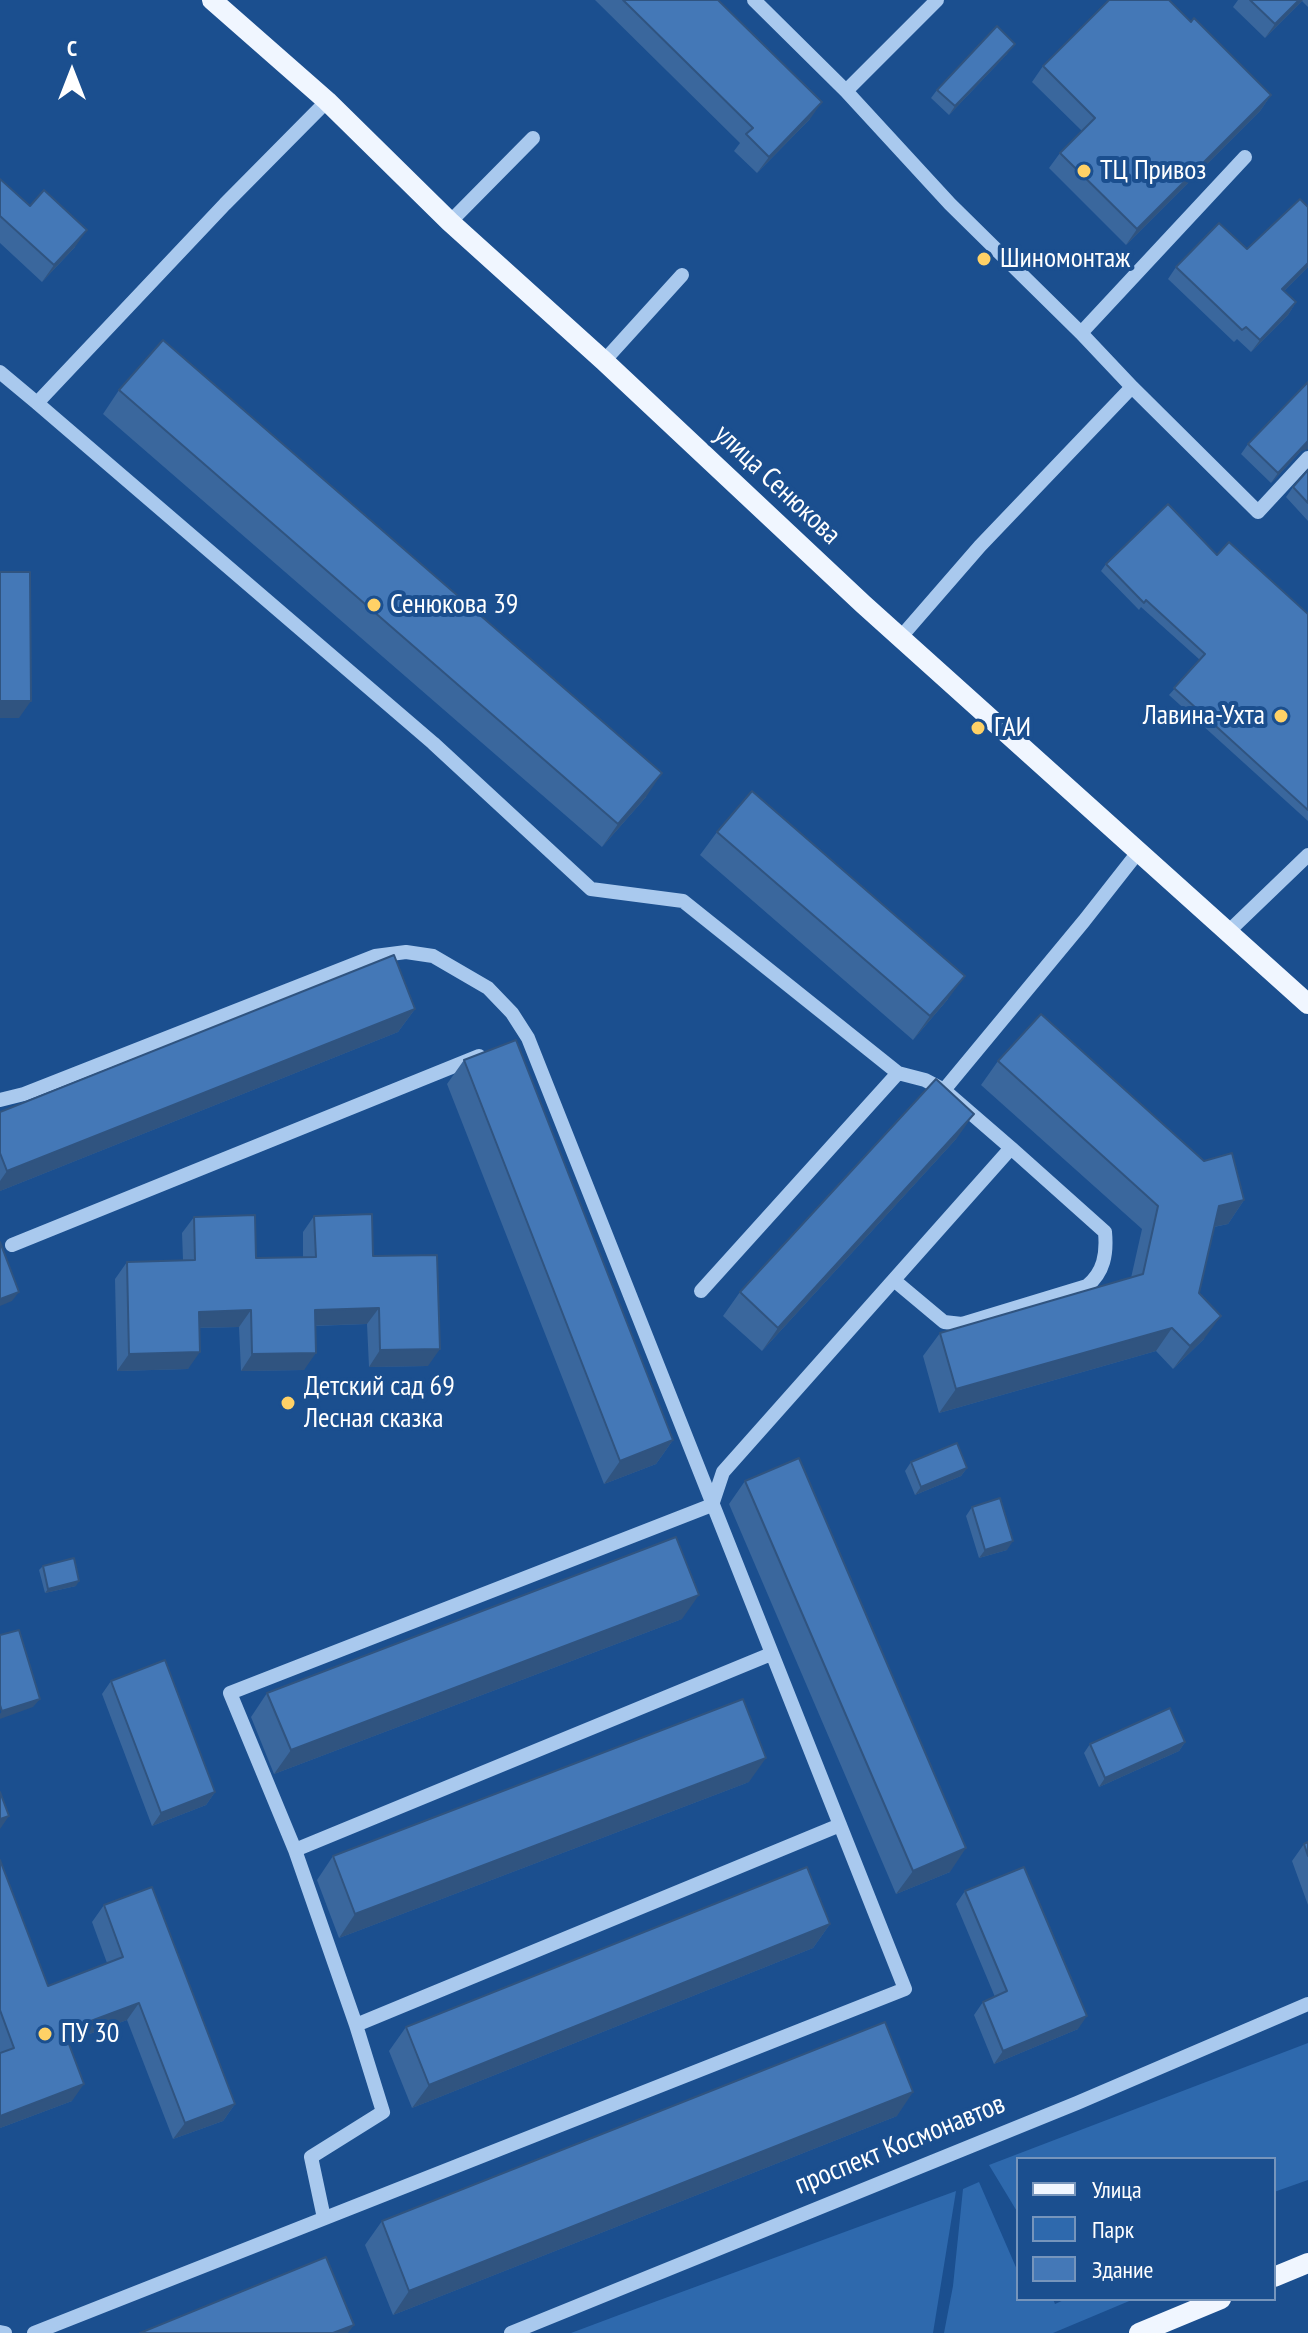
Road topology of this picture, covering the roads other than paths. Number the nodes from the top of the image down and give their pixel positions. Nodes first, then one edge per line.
1 (212, 0) edge
2 (754, 0) edge
3 (937, 0) edge
4 (846, 91) junction
5 (327, 101) junction
6 (533, 138) dead end
7 (1245, 157) dead end
8 (450, 222) junction
9 (682, 275) dead end
10 (1081, 333) junction
11 (604, 361) junction
12 (0, 372) edge
13 (1132, 387) junction
14 (37, 403) junction
15 (1308, 458) edge
16 (900, 638) junction
17 (1139, 851) junction
18 (1308, 855) edge
19 (1228, 932) junction
20 (1308, 1004) edge
21 (488, 1053) edge
22 (898, 1073) junction
23 (944, 1090) junction
24 (0, 1100) edge
25 (1011, 1148) junction
26 (12, 1245) dead end
27 (895, 1281) junction
28 (701, 1291) dead end
29 (712, 1505) junction
30 (771, 1654) junction
31 (840, 1825) junction
32 (295, 1850) junction
33 (1308, 2004) edge
34 (356, 2025) junction
35 (324, 2218) junction
36 (1308, 2263) edge
37 (1276, 2276) edge
38 (1216, 2301) edge
39 (1143, 2332) edge
40 (34, 2333) edge
41 (511, 2333) edge

1 - 5 main road, улица Сенюкова
2 - 4 street
3 - 4 street
4 - 10 street
5 - 8 main road, улица Сенюкова
5 - 14 street
6 - 8 street
7 - 10 street
8 - 11 main road, улица Сенюкова
9 - 11 street
10 - 13 street
11 - 16 main road, улица Сенюкова
12 - 14 street
13 - 15 street
13 - 16 street
14 - 22 street
16 - 17 main road, улица Сенюкова
17 - 19 main road, улица Сенюкова
17 - 23 street
18 - 19 street
19 - 20 main road, улица Сенюкова
21 - 26 street
22 - 23 street
22 - 28 street
23 - 25 street
24 - 29 street
25 - 27 street
25 - 27 street
27 - 29 street
29 - 30 street
29 - 32 street
30 - 31 street
30 - 32 street
31 - 34 street
31 - 35 street
32 - 34 street
33 - 41 street, проспект Космонавтов
34 - 35 street
35 - 40 street
36 - 37 main road
38 - 39 main road

